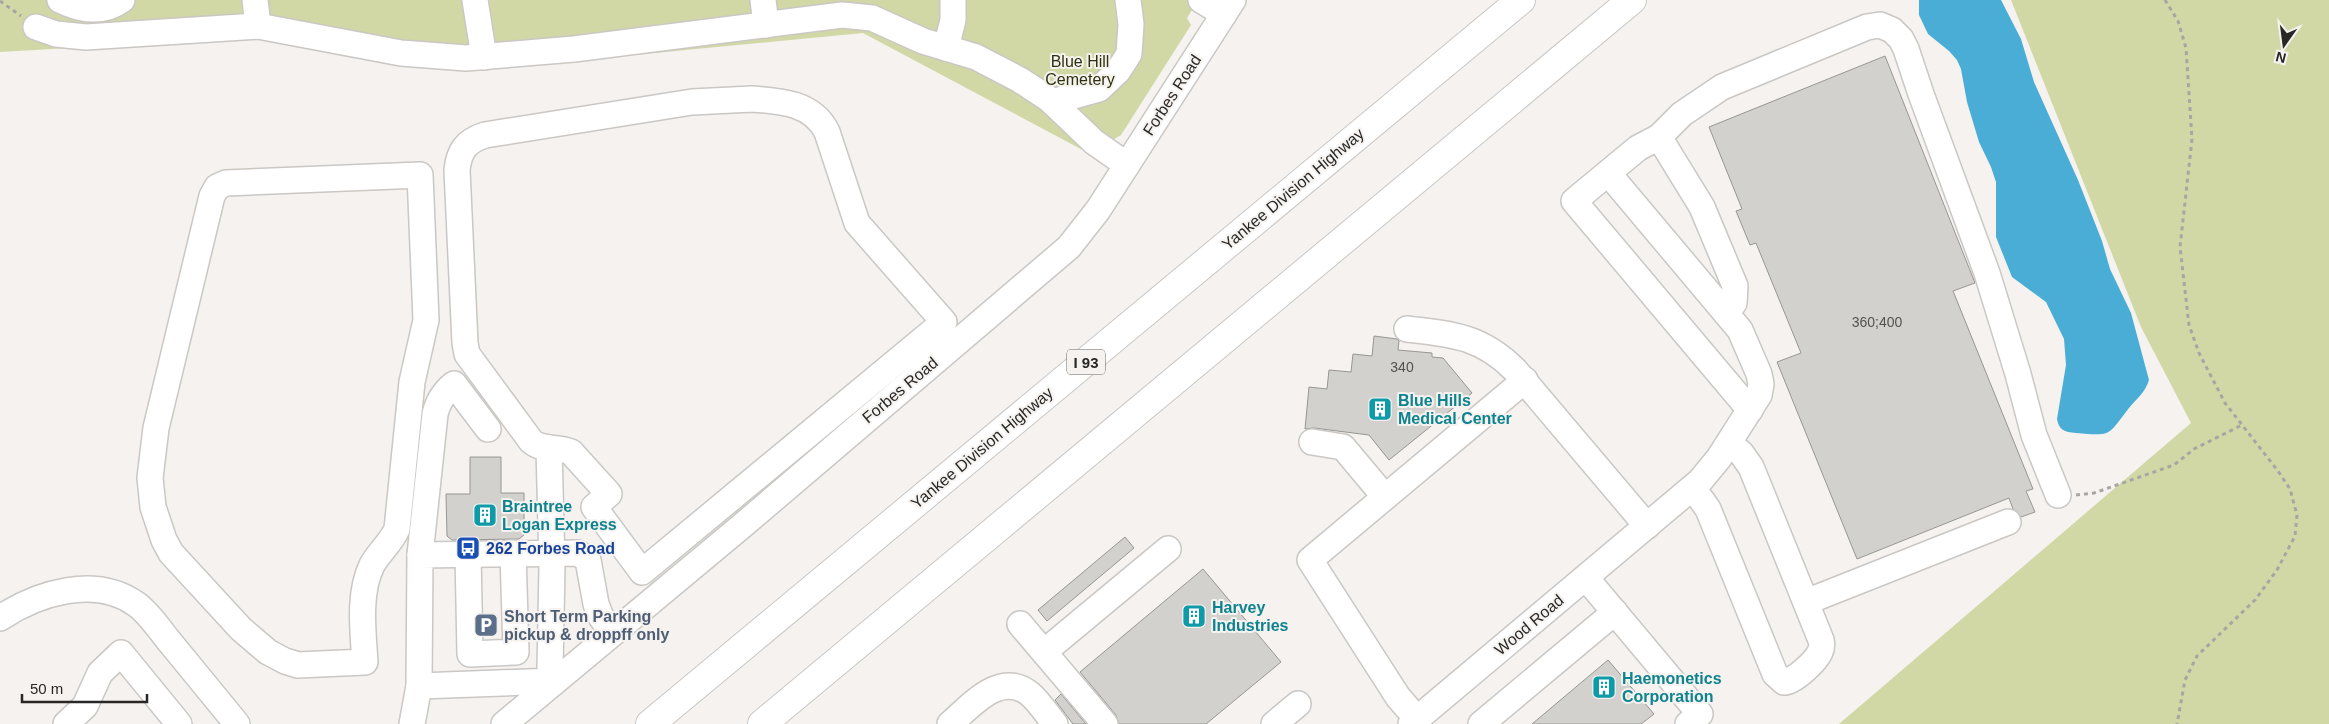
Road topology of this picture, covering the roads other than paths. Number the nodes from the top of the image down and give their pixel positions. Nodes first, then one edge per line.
1 (60, 0) edge
2 (122, 0) edge
3 (255, 0) edge
4 (475, 0) edge
5 (763, 0) edge
6 (954, 0) edge
7 (1128, 0) edge
8 (1201, 0) edge
9 (1521, 0) edge
10 (1632, 0) edge
11 (1228, 7) edge
12 (766, 25) junction
13 (36, 26) road end
14 (258, 26) junction
15 (946, 48) junction
16 (484, 57) junction
17 (1055, 106) junction
18 (1659, 136) junction
19 (1127, 164) junction
20 (1608, 173) junction
21 (1726, 313) junction
22 (1407, 328) dead end
23 (425, 329) junction
24 (464, 333) junction
25 (1524, 380) junction
26 (1750, 410) junction
27 (488, 429) dead end
28 (1312, 442) dead end
29 (1729, 443) junction
30 (549, 448) junction
31 (1693, 488) junction
32 (2058, 495) road end
33 (1385, 497) junction
34 (2008, 522) dead end
35 (1647, 526) junction
36 (1168, 549) dead end
37 (552, 552) junction
38 (513, 553) junction
39 (468, 554) junction
40 (420, 555) junction
41 (1586, 578) junction
42 (1806, 602) junction
43 (1615, 612) junction
44 (0, 618) edge
45 (1020, 624) dead end
46 (612, 633) junction
47 (1044, 652) junction
48 (554, 681) junction
49 (419, 686) junction
50 (1298, 704) dead end
51 (1414, 722) edge
52 (66, 724) edge
53 (179, 724) edge
54 (237, 724) edge
55 (412, 724) edge
56 (504, 724) edge
57 (650, 724) edge
58 (762, 724) edge
59 (950, 724) edge
60 (1056, 724) edge
61 (1105, 724) edge
62 (1274, 724) edge
63 (1481, 724) edge
64 (1688, 724) edge

1 - 2 street
3 - 14 street
4 - 16 street
5 - 12 street
6 - 15 street
7 - 17 street
8 - 11 street
9 - 57 highway, Yankee Division Highway / I 93
10 - 58 highway
11 - 19 street, Forbes Road
12 - 15 street
12 - 16 street
13 - 14 street
14 - 16 street
15 - 17 street
17 - 19 street
18 - 20 street
18 - 21 street
18 - 32 street
19 - 46 street, Forbes Road
20 - 21 street, Wood Road
20 - 26 street
21 - 26 street, Wood Road
22 - 25 street
23 - 23 street
23 - 24 street
24 - 30 street
24 - 30 street
25 - 33 street
25 - 35 street
26 - 29 street, Wood Road
27 - 40 street
28 - 33 street
29 - 31 street, Wood Road
29 - 42 street
30 - 37 street
31 - 35 street, Wood Road
31 - 42 street
33 - 51 street
34 - 42 street
35 - 41 street, Wood Road
36 - 47 street
37 - 38 street
37 - 46 street
37 - 48 street
38 - 39 street
38 - 39 street
39 - 40 street
40 - 49 street
41 - 43 street
41 - 51 street, Wood Road
43 - 63 street
43 - 64 street
44 - 54 street
45 - 47 street
46 - 48 street, Forbes Road
47 - 61 street
48 - 49 street
48 - 56 street, Forbes Road
49 - 55 street
50 - 62 street
52 - 53 street
59 - 60 street

